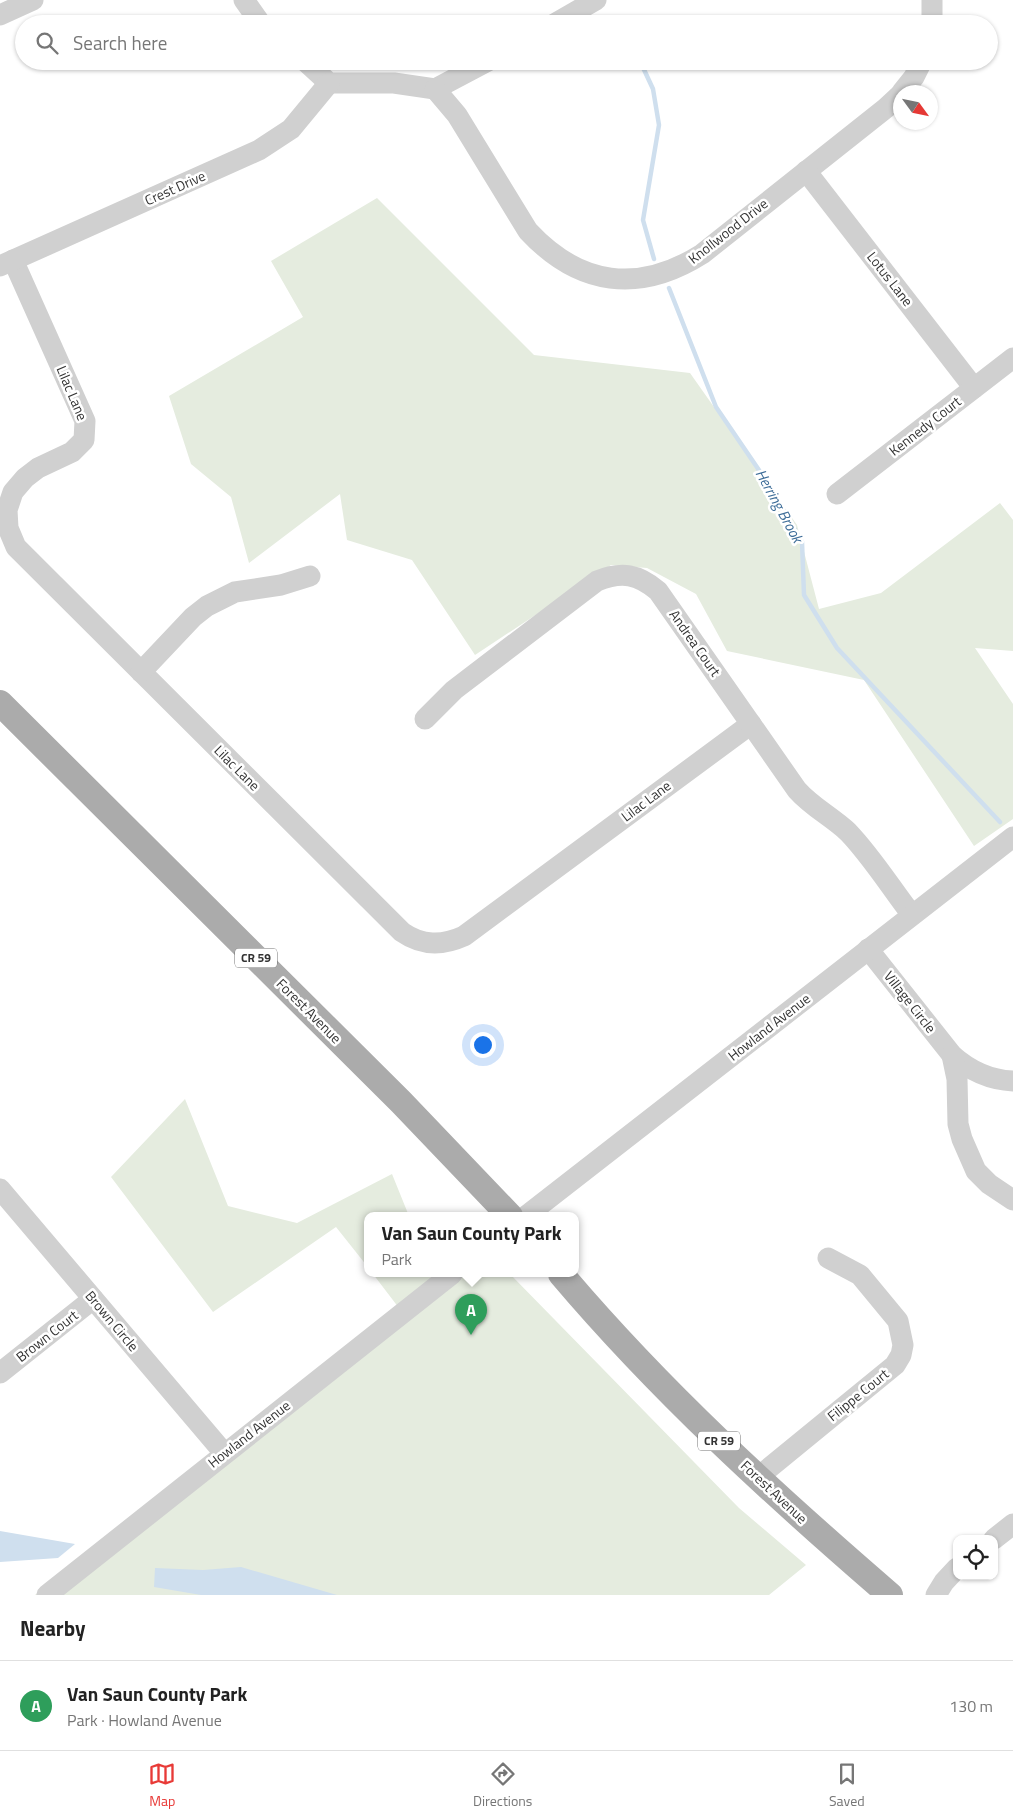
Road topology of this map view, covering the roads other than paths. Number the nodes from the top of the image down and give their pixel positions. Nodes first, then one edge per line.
1 (33, 0) edge
2 (244, 0) edge
3 (596, 0) edge
4 (932, 0) edge
5 (0, 14) edge
6 (255, 15) edge
7 (570, 15) edge
8 (932, 15) edge
9 (315, 70) edge
10 (470, 70) edge
11 (918, 70) edge
12 (330, 83) junction
13 (908, 85) edge
14 (435, 88) junction
15 (893, 101) edge
16 (806, 171) junction
17 (7, 263) edge
18 (1013, 358) edge
19 (974, 388) junction
20 (838, 494) dead end
21 (310, 576) dead end
22 (141, 672) junction
23 (0, 703) edge
24 (426, 719) dead end
25 (751, 724) junction
26 (1013, 837) edge
27 (912, 915) junction
28 (868, 950) junction
29 (952, 1056) junction
30 (1013, 1081) edge
31 (0, 1189) edge
32 (1013, 1200) edge
33 (506, 1212) edge
34 (531, 1212) edge
35 (828, 1258) dead end
36 (448, 1277) edge
37 (564, 1277) edge
38 (93, 1299) junction
39 (0, 1373) edge
40 (224, 1453) junction
41 (758, 1478) junction
42 (1013, 1524) edge
43 (998, 1536) edge
44 (953, 1572) edge
45 (47, 1595) edge
46 (890, 1595) edge
47 (936, 1595) edge

1 - 5 street
2 - 6 street
3 - 7 street
4 - 8 street
9 - 12 street
10 - 14 street
11 - 13 street, Knollwood Drive
12 - 14 street
12 - 17 street, Crest Drive
14 - 16 street, Knollwood Drive
15 - 16 street, Knollwood Drive
16 - 19 street, Lotus Lane
17 - 22 street, Lilac Lane
18 - 19 street, Kennedy Court
19 - 20 street, Kennedy Court
21 - 22 street
22 - 25 street, Lilac Lane
23 - 33 main road, Forest Avenue / CR 59
24 - 25 street, Andrea Court
25 - 27 street, Andrea Court
26 - 27 street, Howland Avenue
27 - 28 street, Howland Avenue
28 - 29 street, Village Circle
28 - 34 street, Howland Avenue
29 - 30 street
29 - 32 street
31 - 38 street, Brown Circle
35 - 41 street, Filippe Court
36 - 40 street, Howland Avenue
37 - 41 main road, Forest Avenue / CR 59
38 - 39 street, Brown Court
38 - 40 street, Brown Circle
40 - 45 street, Howland Avenue
41 - 46 main road, Forest Avenue / CR 59
42 - 43 street
44 - 47 street

